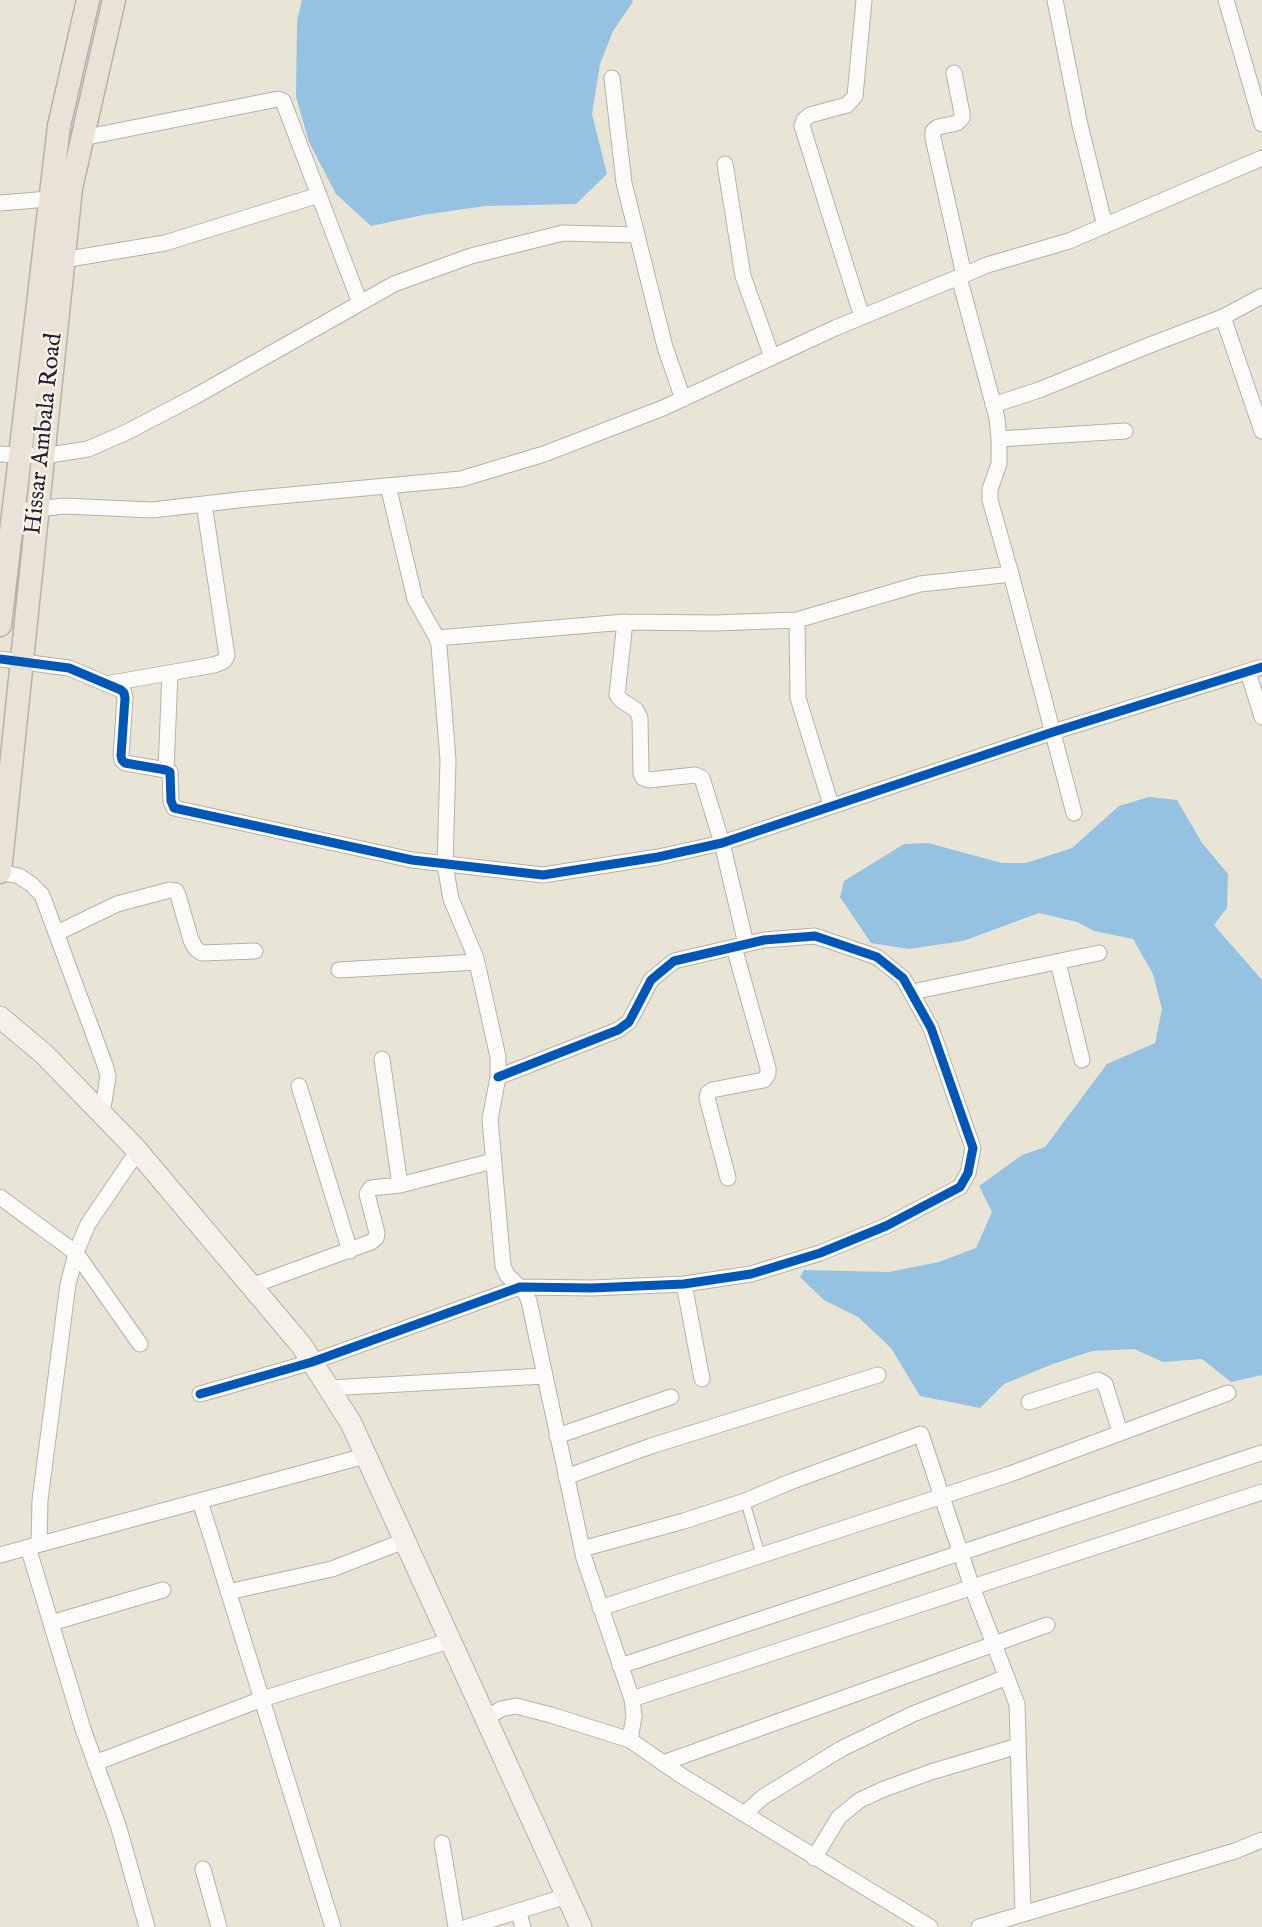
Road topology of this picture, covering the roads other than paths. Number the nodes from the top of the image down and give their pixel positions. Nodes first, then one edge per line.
1 (88, 0) edge
2 (114, 0) edge
3 (864, 0) edge
4 (1055, 0) edge
5 (1226, 0) edge
6 (954, 73) dead end
7 (612, 78) dead end
8 (1262, 124) edge
9 (82, 138) junction
10 (1262, 158) edge
11 (724, 164) dead end
12 (319, 195) junction
13 (60, 198) junction
14 (0, 202) edge
15 (1105, 226) junction
16 (637, 235) junction
17 (63, 260) junction
18 (962, 276) junction
19 (1262, 296) edge
20 (360, 303) junction
21 (862, 317) junction
22 (1224, 317) junction
23 (772, 357) junction
24 (683, 399) junction
25 (993, 405) junction
26 (1125, 431) dead end
27 (1262, 431) edge
28 (999, 439) junction
29 (10, 454) edge
30 (43, 456) junction
31 (388, 486) junction
32 (204, 504) junction
33 (37, 508) junction
34 (13, 512) junction
35 (1011, 574) junction
36 (29, 592) junction
37 (2, 596) edge
38 (797, 620) junction
39 (625, 622) junction
40 (0, 625) edge
41 (436, 638) junction
42 (11, 660) edge
43 (1255, 670) edge
44 (170, 673) junction
45 (103, 684) junction
46 (1262, 717) edge
47 (1053, 732) junction
48 (166, 770) junction
49 (831, 805) junction
50 (1074, 813) dead end
51 (722, 843) junction
52 (445, 865) junction
53 (0, 872) edge
54 (57, 933) junction
55 (740, 946) junction
56 (255, 951) dead end
57 (1099, 953) dead end
58 (477, 962) junction
59 (1058, 962) junction
60 (339, 970) dead end
61 (912, 992) junction
62 (0, 1017) edge
63 (382, 1059) dead end
64 (1082, 1060) dead end
65 (498, 1077) junction
66 (299, 1086) dead end
67 (102, 1114) junction
68 (137, 1152) junction
69 (493, 1161) junction
70 (728, 1178) dead end
71 (400, 1185) junction
72 (0, 1197) edge
73 (350, 1251) junction
74 (76, 1254) junction
75 (684, 1284) junction
76 (251, 1287) junction
77 (520, 1287) junction
78 (140, 1344) dead end
79 (312, 1362) junction
80 (878, 1375) dead end
81 (544, 1376) junction
82 (702, 1379) dead end
83 (329, 1388) junction
84 (1228, 1392) dead end
85 (200, 1394) dead end
86 (671, 1397) dead end
87 (1029, 1402) dead end
88 (1120, 1432) junction
89 (557, 1436) junction
90 (1261, 1454) edge
91 (365, 1456) junction
92 (566, 1477) junction
93 (1262, 1492) edge
94 (942, 1497) junction
95 (200, 1501) junction
96 (745, 1501) junction
97 (404, 1541) junction
98 (34, 1546) junction
99 (582, 1549) junction
100 (962, 1554) junction
101 (0, 1555) edge
102 (761, 1556) junction
103 (972, 1587) junction
104 (163, 1590) dead end
105 (228, 1592) junction
106 (600, 1608) junction
107 (51, 1623) junction
108 (1047, 1625) dead end
109 (450, 1641) junction
110 (994, 1644) junction
111 (620, 1666) junction
112 (1007, 1677) junction
113 (262, 1699) junction
114 (632, 1699) junction
115 (485, 1719) junction
116 (630, 1740) junction
117 (1018, 1746) junction
118 (663, 1762) junction
119 (95, 1763) junction
120 (744, 1814) junction
121 (1262, 1840) edge
122 (442, 1843) dead end
123 (814, 1858) junction
124 (203, 1869) dead end
125 (567, 1896) junction
126 (518, 1911) junction
127 (1023, 1914) junction
128 (147, 1927) edge
129 (219, 1927) edge
130 (333, 1927) edge
131 (456, 1927) edge
132 (467, 1927) edge
133 (522, 1927) edge
134 (581, 1927) edge
135 (930, 1927) edge
136 (979, 1927) edge

1 - 13 main road, Hissar Ambala Road
2 - 9 main road, Hissar Ambala Road
3 - 21 street
4 - 15 street
5 - 8 street
6 - 18 street
7 - 16 street
9 - 12 street
9 - 13 main road, Hissar Ambala Road
10 - 15 street
11 - 23 street
12 - 17 street
12 - 20 street
13 - 14 street
13 - 17 main road, Hissar Ambala Road
13 - 29 main road, Hissar Ambala Road
15 - 18 street
16 - 20 street
16 - 24 street
17 - 30 main road, Hissar Ambala Road
18 - 21 street
18 - 25 street
19 - 22 street
20 - 30 street
21 - 23 street
22 - 25 street
22 - 27 street
23 - 24 street
24 - 31 street
25 - 28 street
26 - 28 street
28 - 35 street
29 - 30 street
29 - 34 main road, Hissar Ambala Road
30 - 33 main road, Hissar Ambala Road
31 - 32 street
31 - 41 street
32 - 33 street
32 - 44 street
33 - 34 street
33 - 36 main road, Hissar Ambala Road
34 - 37 main road, Hissar Ambala Road
35 - 38 street
35 - 47 street
36 - 37 street
36 - 42 main road, Hissar Ambala Road
37 - 40 main road, Hissar Ambala Road
38 - 39 street
38 - 49 street
39 - 41 street
39 - 51 street
41 - 52 street
42 - 45 street
42 - 53 main road, Hissar Ambala Road
43 - 46 street
43 - 47 street
44 - 45 street
44 - 48 street
45 - 48 street
47 - 49 street
47 - 50 street
48 - 52 street
49 - 51 street
51 - 52 street
51 - 55 street
52 - 58 street
53 - 54 street
54 - 56 street
54 - 67 street
55 - 61 street
55 - 65 street
55 - 70 street
57 - 59 street
58 - 60 street
58 - 65 street
59 - 61 street
59 - 64 street
61 - 75 street
62 - 67 street
63 - 71 street
65 - 69 street
66 - 73 street
67 - 68 street
68 - 74 street
68 - 76 street
69 - 71 street
69 - 77 street
71 - 73 street
72 - 74 street
73 - 76 street
74 - 78 street
74 - 98 street
75 - 77 street
75 - 82 street
76 - 79 street
77 - 79 street
77 - 81 street
79 - 83 street
79 - 85 street
80 - 92 street
81 - 83 street
81 - 89 street
83 - 91 street
84 - 88 street
86 - 89 street
87 - 88 street
88 - 94 street
89 - 92 street
90 - 100 street
91 - 95 street
91 - 97 street
92 - 99 street
93 - 103 street
94 - 96 street
94 - 100 street
94 - 102 street
95 - 98 street
95 - 105 street
96 - 99 street
96 - 102 lane
97 - 105 street
97 - 109 street
98 - 101 street
98 - 107 street
99 - 106 street
100 - 103 street
100 - 111 street
102 - 106 street
103 - 110 street
103 - 114 street
104 - 107 street
105 - 113 street
106 - 111 street
107 - 119 street
108 - 110 street
109 - 113 street
109 - 115 street
110 - 112 street
110 - 118 street
111 - 114 street
112 - 117 street
112 - 120 street
113 - 119 street
113 - 130 street
114 - 116 street
115 - 116 street
115 - 125 street
116 - 118 street
117 - 123 street
117 - 127 street
118 - 120 street
119 - 128 street
120 - 123 street
121 - 127 street
122 - 131 street
123 - 135 street
124 - 129 street
125 - 126 street
125 - 134 street
126 - 132 street
126 - 133 street
127 - 136 street

